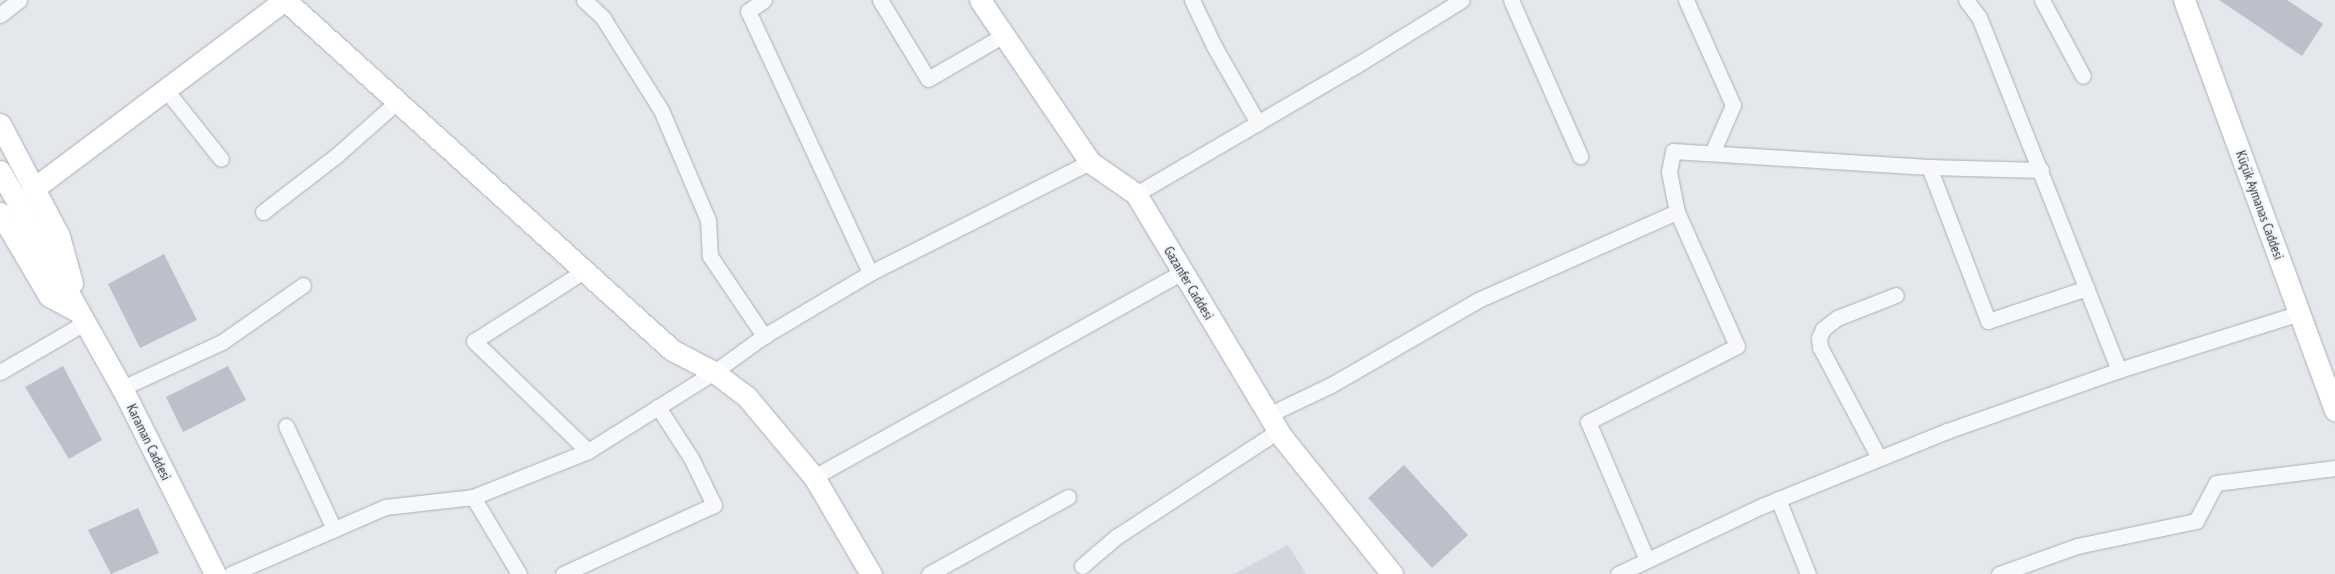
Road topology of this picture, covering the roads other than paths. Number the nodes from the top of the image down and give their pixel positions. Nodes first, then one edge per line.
1 (19, 0) edge
2 (284, 0) edge
3 (584, 0) edge
4 (764, 0) edge
5 (880, 0) edge
6 (980, 0) edge
7 (1192, 0) edge
8 (1462, 0) edge
9 (1511, 0) edge
10 (1686, 0) edge
11 (1966, 0) edge
12 (2042, 0) edge
13 (2184, 0) edge
14 (0, 15) edge
15 (1004, 34) junction
16 (2083, 76) dead end
17 (166, 90) junction
18 (397, 102) junction
19 (1258, 123) junction
20 (0, 124) edge
21 (1712, 153) junction
22 (1580, 156) dead end
23 (221, 159) dead end
24 (1090, 162) junction
25 (1929, 167) junction
26 (2041, 170) junction
27 (0, 171) edge
28 (33, 189) junction
29 (1136, 194) junction
30 (263, 212) dead end
31 (1677, 212) junction
32 (0, 213) edge
33 (584, 270) junction
34 (1182, 272) junction
35 (870, 273) junction
36 (303, 284) dead end
37 (2087, 288) junction
38 (1896, 295) dead end
39 (2300, 313) junction
40 (83, 317) junction
41 (764, 336) junction
42 (2119, 370) junction
43 (0, 372) edge
44 (714, 372) junction
45 (122, 388) junction
46 (2334, 406) edge
47 (658, 407) junction
48 (1273, 423) junction
49 (286, 426) dead end
50 (588, 451) junction
51 (1879, 458) junction
52 (2335, 468) edge
53 (814, 477) junction
54 (473, 497) junction
55 (1068, 497) dead end
56 (1778, 499) junction
57 (334, 529) junction
58 (1647, 560) junction
59 (1082, 566) dead end
60 (215, 574) edge
61 (231, 574) edge
62 (519, 574) edge
63 (563, 574) edge
64 (871, 574) edge
65 (929, 574) edge
66 (1392, 574) edge
67 (1618, 574) edge
68 (1808, 574) edge
69 (1999, 574) edge

1 - 14 street
2 - 17 street
2 - 18 street
3 - 41 street
4 - 35 street
5 - 15 street
6 - 15 street, Gazanfer Caddesi
7 - 19 street
8 - 19 street
9 - 22 street
10 - 21 street
11 - 26 street
12 - 16 street
13 - 39 street, Küçük Aymanas Caddesi
15 - 24 street, Gazanfer Caddesi
17 - 23 street
17 - 28 street
18 - 30 street
18 - 33 street
19 - 29 street
20 - 28 street, Karaman Caddesi
21 - 25 street
21 - 31 street
24 - 29 street, Gazanfer Caddesi
24 - 35 street
25 - 26 street
25 - 37 street
26 - 37 street
27 - 40 street, Karaman Caddesi
28 - 40 street, Karaman Caddesi
29 - 34 street, Gazanfer Caddesi
31 - 48 street
31 - 58 street
32 - 40 street
33 - 44 street
33 - 50 street
34 - 48 street, Gazanfer Caddesi
34 - 53 street
35 - 41 street
36 - 45 street
37 - 42 street
38 - 51 street
39 - 42 street
39 - 46 street, Küçük Aymanas Caddesi
40 - 43 street
40 - 45 street, Karaman Caddesi
41 - 44 street
42 - 51 street
44 - 47 street
44 - 53 street
45 - 60 street, Karaman Caddesi
47 - 50 street
47 - 63 street
48 - 59 street
48 - 66 street, Gazanfer Caddesi
49 - 57 street
50 - 54 street
51 - 56 street
52 - 69 street
53 - 64 street
54 - 57 street
54 - 62 street
55 - 65 street
56 - 58 street
56 - 68 street
57 - 61 street
58 - 67 street

